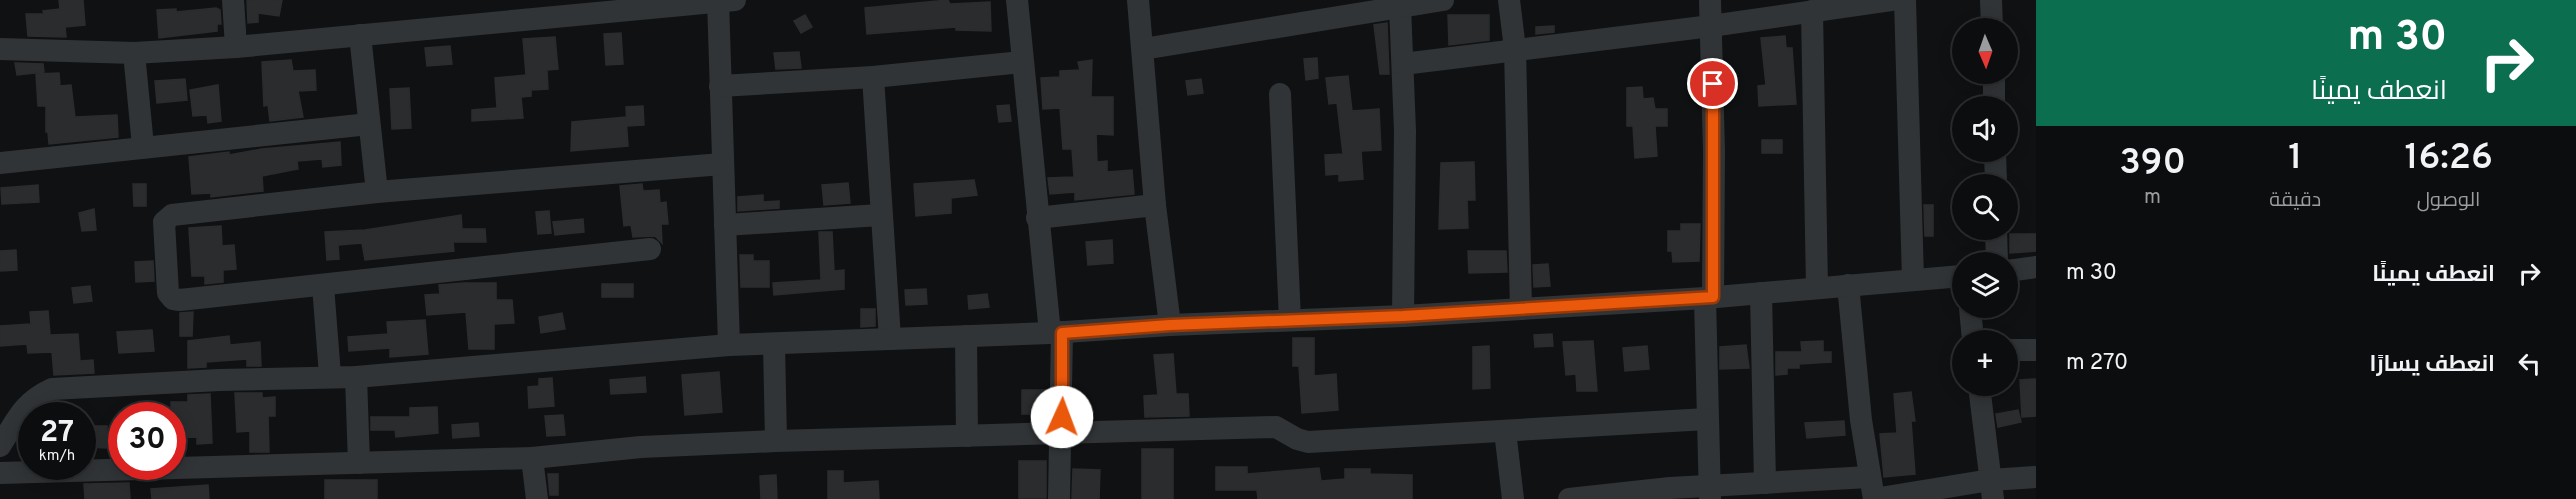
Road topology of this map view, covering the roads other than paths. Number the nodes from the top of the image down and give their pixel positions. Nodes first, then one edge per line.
1 (232, 0) edge
2 (724, 0) edge
3 (1017, 0) edge
4 (1138, 0) edge
5 (1443, 0) edge
6 (1509, 0) edge
7 (1710, 0) edge
8 (1891, 0) edge
9 (1905, 0) edge
10 (1990, 0) edge
11 (1400, 6) junction
12 (1812, 11) junction
13 (1991, 18) edge
14 (1711, 26) junction
15 (360, 35) junction
16 (236, 47) junction
17 (1143, 48) junction
18 (0, 49) edge
19 (1515, 49) junction
20 (134, 52) junction
21 (1022, 62) junction
22 (1403, 64) junction
23 (873, 77) junction
24 (720, 86) junction
25 (1280, 94) dead end
26 (369, 124) junction
27 (143, 146) junction
28 (0, 163) edge
29 (722, 164) junction
30 (377, 192) junction
31 (1155, 206) junction
32 (880, 215) junction
33 (1037, 218) junction
34 (725, 225) junction
35 (650, 249) dead end
36 (2036, 267) edge
37 (2018, 270) edge
38 (1952, 277) edge
39 (1913, 280) junction
40 (1848, 285) junction
41 (324, 286) junction
42 (1817, 288) junction
43 (1761, 293) junction
44 (1709, 297) junction
45 (1521, 309) junction
46 (1403, 316) junction
47 (1290, 320) junction
48 (1170, 325) junction
49 (1056, 333) junction
50 (966, 336) junction
51 (890, 339) junction
52 (774, 344) junction
53 (729, 345) junction
54 (2018, 350) edge
55 (2036, 351) edge
56 (330, 375) junction
57 (356, 377) junction
58 (1980, 396) edge
59 (1707, 418) junction
60 (1505, 431) junction
61 (1061, 434) junction
62 (967, 436) junction
63 (776, 441) junction
64 (0, 446) edge
65 (532, 458) junction
66 (359, 463) junction
67 (0, 473) edge
68 (2036, 477) edge
69 (1765, 483) junction
70 (1992, 490) edge
71 (1710, 492) edge
72 (1873, 492) edge
73 (537, 499) edge
74 (1059, 499) edge
75 (1513, 499) edge
76 (1569, 499) edge

1 - 16 street
2 - 15 street
2 - 24 street
3 - 21 street
4 - 17 street
5 - 11 street
6 - 19 street
7 - 14 street
8 - 12 street
9 - 39 street
10 - 13 street
11 - 17 street
11 - 22 street
12 - 14 street
12 - 42 street
14 - 19 street
14 - 44 street
15 - 16 street
15 - 26 street
16 - 20 street
17 - 31 street
18 - 20 street
19 - 22 street
19 - 45 street
20 - 27 street
21 - 23 street
21 - 33 street
22 - 46 street
23 - 24 street
23 - 32 street
24 - 29 street
25 - 47 street
26 - 27 street
26 - 30 street
27 - 28 street
29 - 30 street
29 - 34 street
30 - 41 street
31 - 33 street
31 - 48 street
32 - 34 street
32 - 51 street
33 - 49 street
34 - 53 street
35 - 41 street
36 - 37 street
38 - 39 street
39 - 40 street
40 - 42 street
40 - 72 street
41 - 56 street
42 - 43 street
43 - 44 street
43 - 69 street
44 - 45 street
44 - 59 street
45 - 46 street
46 - 47 street
47 - 48 street
48 - 49 street
49 - 50 street
49 - 61 street
50 - 51 street
50 - 62 street
51 - 52 street
52 - 53 street
52 - 63 street
53 - 57 street
54 - 55 street
56 - 57 street
56 - 64 street
57 - 66 street
58 - 70 street
59 - 60 street
59 - 71 street
60 - 61 street
60 - 75 street
61 - 62 street
61 - 74 street
62 - 63 street
63 - 65 street
65 - 66 street
65 - 73 street
66 - 67 street
68 - 70 street
69 - 71 street
69 - 72 street
70 - 72 street
71 - 76 street

